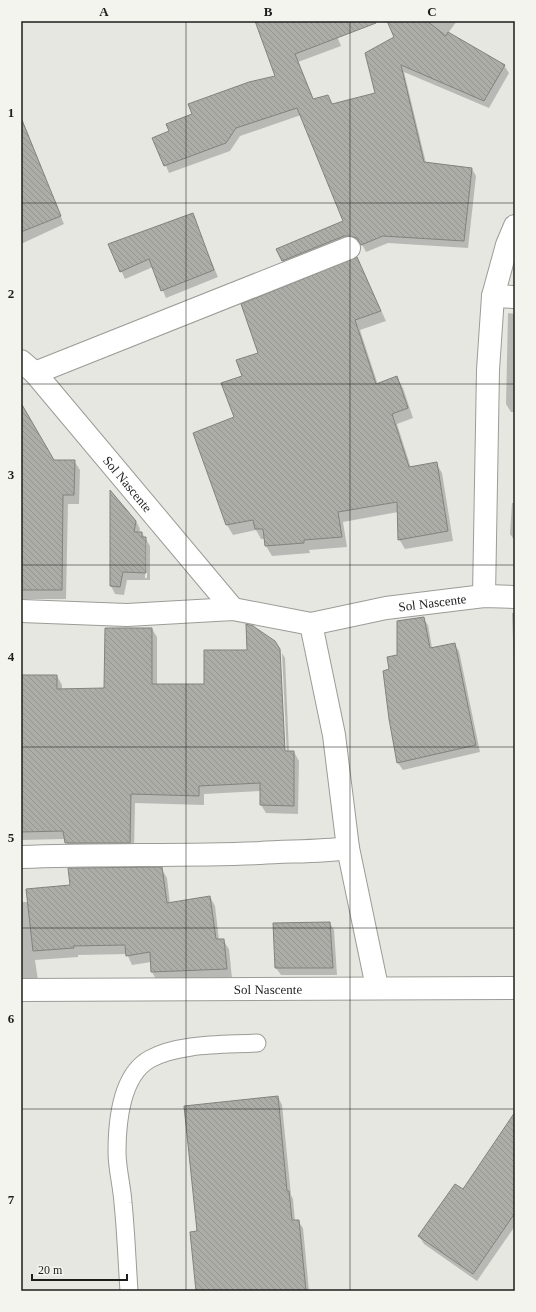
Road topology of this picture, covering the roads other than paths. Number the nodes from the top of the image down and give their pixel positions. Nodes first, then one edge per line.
1 (515, 226) edge
2 (349, 248) dead end
3 (493, 296) junction
4 (515, 297) edge
5 (28, 367) edge
6 (484, 596) junction
7 (515, 597) edge
8 (233, 609) junction
9 (21, 611) edge
10 (310, 624) junction
11 (348, 848) junction
12 (21, 857) edge
13 (377, 987) junction
14 (515, 988) edge
15 (21, 990) edge
16 (257, 1043) dead end
17 (129, 1291) edge

1 - 3 street
2 - 5 street
3 - 4 street
3 - 6 street
5 - 8 street, Sol Nascente
6 - 7 street, Sol Nascente
6 - 10 street, Sol Nascente
8 - 9 street, Sol Nascente
8 - 10 street, Sol Nascente
10 - 11 street
11 - 12 street
11 - 13 street
13 - 14 street, Sol Nascente
13 - 15 street, Sol Nascente
16 - 17 lane

